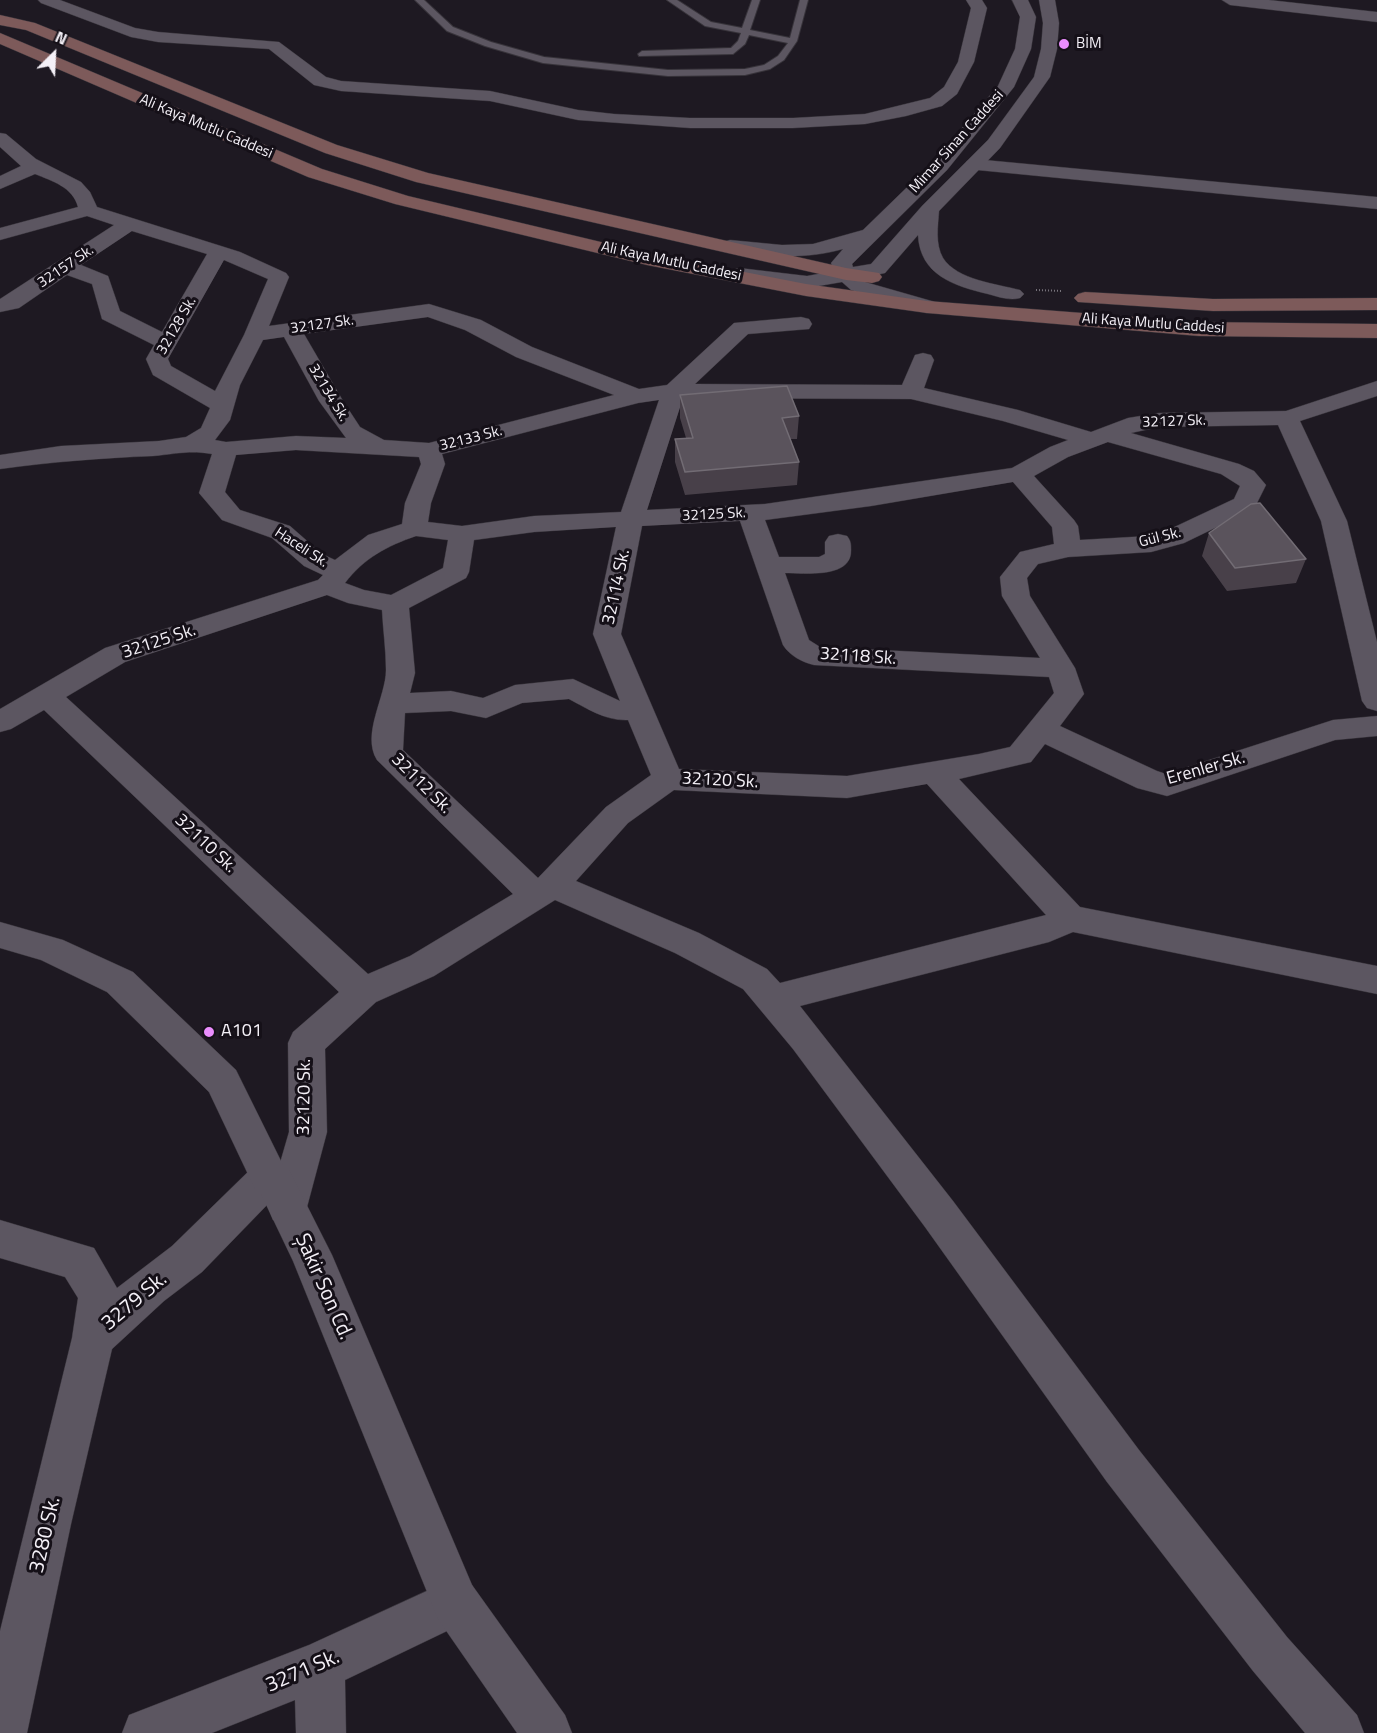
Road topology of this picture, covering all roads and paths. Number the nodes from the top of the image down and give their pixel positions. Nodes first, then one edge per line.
1 (46, 0) edge
2 (671, 0) edge
3 (756, 0) edge
4 (804, 0) edge
5 (974, 0) edge
6 (1020, 0) edge
7 (1047, 0) edge
8 (1230, 0) edge
9 (418, 1) edge
10 (1377, 17) edge
11 (0, 20) edge
12 (745, 33) junction
13 (0, 38) edge
14 (793, 41) junction
15 (642, 54) dead end
16 (0, 138) edge
17 (974, 165) junction
18 (36, 166) junction
19 (0, 183) edge
20 (1377, 203) edge
21 (88, 210) junction
22 (929, 210) junction
23 (129, 224) junction
24 (0, 234) edge
25 (871, 234) junction
26 (730, 246) junction
27 (219, 252) junction
28 (66, 267) junction
29 (843, 269) junction
30 (706, 270) junction
31 (1026, 293) junction
32 (1066, 294) joint
33 (1377, 304) edge
34 (5, 305) edge
35 (927, 307) junction
36 (801, 324) dead end
37 (0, 327) edge
38 (291, 330) junction
39 (1377, 331) edge
40 (255, 335) junction
41 (166, 343) junction
42 (923, 360) dead end
43 (1377, 388) edge
44 (674, 391) junction
45 (911, 392) junction
46 (637, 396) junction
47 (222, 405) junction
48 (1287, 418) junction
49 (1100, 437) junction
50 (193, 443) junction
51 (376, 446) junction
52 (226, 449) junction
53 (429, 450) junction
54 (0, 462) edge
55 (1019, 474) junction
56 (1245, 504) joint
57 (750, 513) junction
58 (631, 519) junction
59 (414, 528) junction
60 (462, 534) junction
61 (838, 542) dead end
62 (1068, 549) junction
63 (769, 565) junction
64 (334, 579) junction
65 (395, 604) junction
66 (1061, 668) junction
67 (47, 696) junction
68 (1377, 701) edge
69 (393, 704) junction
70 (640, 710) junction
71 (0, 722) edge
72 (1377, 726) edge
73 (1042, 730) junction
74 (934, 772) junction
75 (668, 779) junction
76 (544, 890) junction
77 (1070, 918) junction
78 (0, 935) edge
79 (1377, 980) edge
80 (363, 992) junction
81 (772, 999) junction
82 (278, 1192) junction
83 (0, 1239) edge
84 (93, 1338) junction
85 (454, 1602) junction
86 (320, 1666) junction
87 (2, 1733) edge
88 (147, 1733) edge
89 (321, 1733) edge
90 (547, 1733) edge
91 (1339, 1733) edge

1 - 5 street
2 - 12 lane
3 - 12 lane
4 - 14 lane
6 - 25 street, Mimar Sinan Caddesi
7 - 17 street, Mimar Sinan Caddesi
8 - 10 street
9 - 14 lane
11 - 26 main road, Ali Kaya Mutlu Caddesi
12 - 14 lane
12 - 15 lane
13 - 30 main road, Ali Kaya Mutlu Caddesi
16 - 18 street
17 - 20 street
17 - 22 street, Mimar Sinan Caddesi
18 - 19 street
18 - 21 street
21 - 23 street, 32127 Sk.
21 - 24 street
22 - 29 street, Mimar Sinan Caddesi
22 - 31 street
23 - 27 street, 32127 Sk.
23 - 28 street, 32157 Sk.
25 - 26 street
25 - 29 street, Mimar Sinan Caddesi
26 - 29 main road, Ali Kaya Mutlu Caddesi
27 - 40 street, 32127 Sk.
27 - 41 street, 32128 Sk.
28 - 34 street, 32157 Sk.
28 - 41 street
29 - 30 street, Mimar Sinan Caddesi
29 - 31 main road, Ali Kaya Mutlu Caddesi
29 - 35 street
30 - 35 main road, Ali Kaya Mutlu Caddesi
31 - 32 path
32 - 33 main road, Ali Kaya Mutlu Caddesi
34 - 37 street
35 - 39 main road, Ali Kaya Mutlu Caddesi
36 - 44 street
38 - 40 street, 32127 Sk.
38 - 46 street, 32127 Sk.
38 - 51 street, 32134 Sk.
40 - 47 street
41 - 47 street, 32128 Sk.
42 - 45 street
43 - 48 street, 32127 Sk.
44 - 45 street, 32127 Sk.
44 - 46 street, 32133 Sk.
44 - 58 street, 32114 Sk.
45 - 49 street, 32127 Sk.
46 - 53 street, 32133 Sk.
47 - 50 street
48 - 49 street, 32127 Sk.
48 - 68 street
49 - 55 street, 32125 Sk.
49 - 56 street, 32127 Sk.
50 - 52 street, 32133 Sk.
50 - 54 street
51 - 52 street, 32133 Sk.
51 - 53 street, 32133 Sk.
52 - 64 street, Haceli Sk.
53 - 59 street
55 - 57 street, 32125 Sk.
55 - 62 street
56 - 62 street, Gül Sk.
57 - 58 street, 32125 Sk.
57 - 63 street, 32118 Sk.
58 - 60 street, 32125 Sk.
58 - 70 street, 32114 Sk.
59 - 60 street, 32125 Sk.
59 - 64 street, 32125 Sk.
60 - 65 street
61 - 63 street
62 - 66 street, 32120 Sk.
63 - 66 street, 32118 Sk.
64 - 65 street
64 - 67 street, 32125 Sk.
65 - 69 street, 32112 Sk.
66 - 73 street, 32120 Sk.
67 - 71 street, 32125 Sk.
67 - 80 street, 32110 Sk.
69 - 70 street
69 - 76 street, 32112 Sk.
70 - 75 street, 32114 Sk.
72 - 73 street, Erenler Sk.
73 - 74 street, 32120 Sk.
74 - 75 street, 32120 Sk.
74 - 77 street
75 - 76 street, 32120 Sk.
76 - 80 street, 32120 Sk.
76 - 81 street
77 - 79 street
77 - 81 street
78 - 82 street, Şakir Son Cd.
80 - 82 street, 32120 Sk.
81 - 91 street
82 - 84 street, 3279 Sk.
82 - 85 street, Şakir Son Cd.
83 - 84 street, 3279 Sk.
84 - 87 street, 3280 Sk.
85 - 86 street, 3271 Sk.
85 - 90 street, Şakir Son Cd.
86 - 88 street, 3271 Sk.
86 - 89 street

